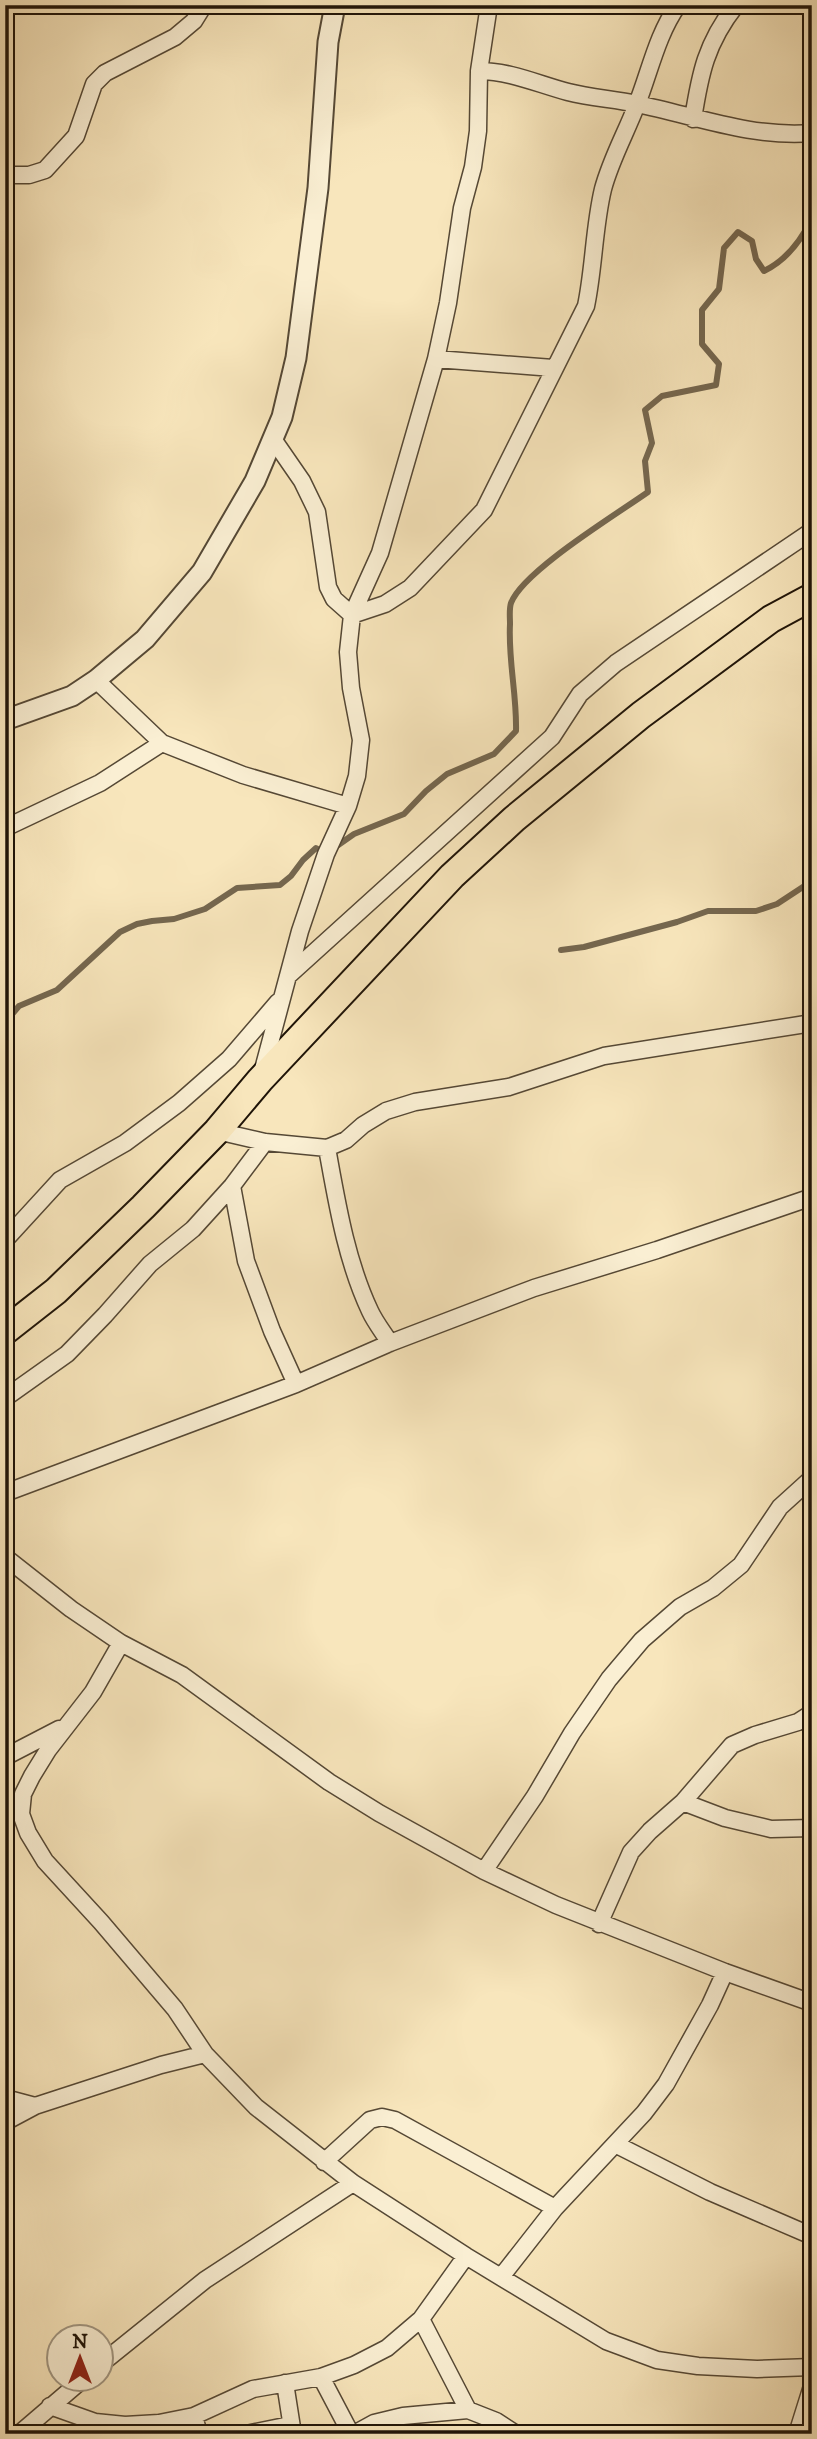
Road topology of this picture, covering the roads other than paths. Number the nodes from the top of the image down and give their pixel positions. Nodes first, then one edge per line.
1 (204, 5) edge
2 (335, 5) edge
3 (489, 5) edge
4 (678, 5) edge
5 (736, 5) edge
6 (479, 71) junction
7 (638, 104) junction
8 (693, 119) junction
9 (812, 134) edge
10 (5, 175) edge
11 (436, 359) junction
12 (553, 368) junction
13 (273, 439) junction
14 (812, 531) edge
15 (812, 597) edge
16 (352, 615) junction
17 (96, 680) junction
18 (5, 720) edge
19 (162, 743) junction
20 (348, 806) junction
21 (5, 828) edge
22 (288, 976) junction
23 (282, 998) junction
24 (812, 1023) edge
25 (260, 1080) junction
26 (217, 1132) junction
27 (265, 1142) junction
28 (327, 1148) junction
29 (232, 1186) junction
30 (812, 1197) edge
31 (5, 1240) edge
32 (5, 1331) edge
33 (390, 1343) junction
34 (296, 1384) junction
35 (5, 1398) edge
36 (812, 1478) edge
37 (5, 1493) edge
38 (5, 1557) edge
39 (121, 1643) junction
40 (812, 1713) edge
41 (71, 1721) junction
42 (5, 1757) edge
43 (683, 1802) junction
44 (812, 1828) edge
45 (484, 1871) junction
46 (599, 1924) junction
47 (725, 1972) junction
48 (812, 2003) edge
49 (205, 2054) junction
50 (5, 2098) edge
51 (35, 2106) junction
52 (5, 2122) edge
53 (615, 2144) junction
54 (324, 2162) junction
55 (353, 2183) junction
56 (555, 2208) junction
57 (812, 2236) edge
58 (466, 2256) junction
59 (501, 2277) junction
60 (421, 2319) junction
61 (116, 2352) edge
62 (812, 2367) edge
63 (321, 2377) junction
64 (285, 2383) junction
65 (812, 2386) edge
66 (64, 2394) edge
67 (50, 2406) junction
68 (468, 2410) junction
69 (194, 2416) junction
70 (292, 2430) edge
71 (19, 2434) edge
72 (199, 2434) edge
73 (246, 2434) edge
74 (353, 2434) edge
75 (516, 2434) edge
76 (797, 2434) edge

1 - 10 street
2 - 13 street
3 - 6 street
4 - 7 street
5 - 8 street
6 - 7 street
6 - 11 street
7 - 8 street
7 - 12 street
8 - 9 street
11 - 12 street
11 - 16 street
12 - 16 street
13 - 16 street
13 - 17 street
14 - 22 street
15 - 25 highway
16 - 20 street
17 - 18 street
17 - 19 street
19 - 20 street
19 - 21 street
20 - 22 street
22 - 23 street
23 - 25 street
23 - 31 street
24 - 28 street
25 - 26 highway
26 - 27 street
26 - 32 highway
27 - 28 street
27 - 29 street
28 - 33 street
29 - 34 street
29 - 35 street
30 - 33 street
33 - 34 street
34 - 37 street
36 - 45 street
38 - 39 street
39 - 41 street
39 - 45 street
40 - 43 street
41 - 42 street
41 - 49 street
43 - 44 street
43 - 46 street
45 - 46 street
46 - 47 street
47 - 48 street
47 - 53 street
49 - 51 street
49 - 54 street
50 - 51 street
51 - 52 street
53 - 56 street
53 - 57 street
54 - 55 street
54 - 56 street
55 - 58 street
55 - 61 street
56 - 59 street
58 - 59 street
58 - 60 street
59 - 62 street
60 - 63 street
60 - 68 street
63 - 64 street
63 - 74 street
64 - 69 street
64 - 70 street
65 - 76 street
66 - 67 street
67 - 69 street
67 - 71 street
68 - 74 street
68 - 75 street
69 - 72 street
70 - 73 street

